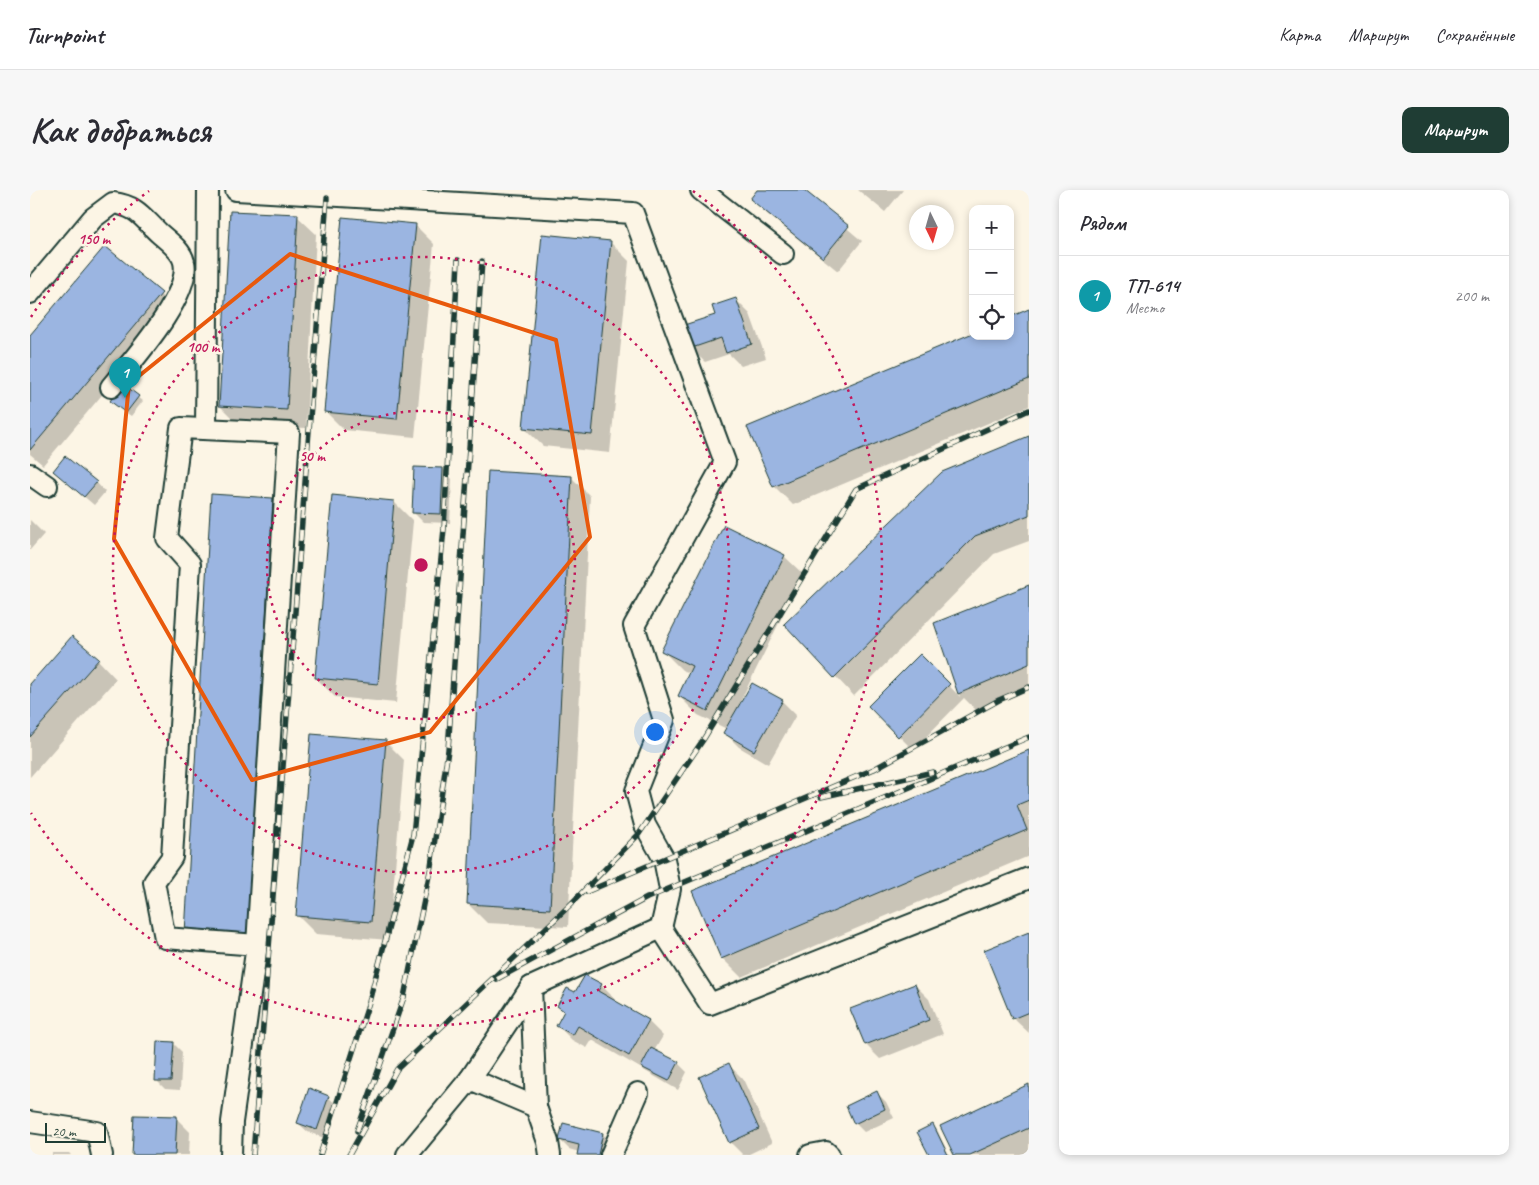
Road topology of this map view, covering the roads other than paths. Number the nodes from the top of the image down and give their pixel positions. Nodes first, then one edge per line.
1 (208, 190) edge
2 (236, 190) edge
3 (701, 190) edge
4 (783, 254) dead end
5 (30, 293) edge
6 (111, 387) dead end
7 (206, 429) junction
8 (30, 474) edge
9 (47, 486) dead end
10 (1029, 878) edge
11 (661, 928) junction
12 (257, 945) junction
13 (531, 987) junction
14 (470, 1079) junction
15 (638, 1093) dead end
16 (536, 1107) junction
17 (30, 1122) edge
18 (102, 1155) edge
19 (231, 1155) edge
20 (407, 1155) edge
21 (550, 1155) edge
22 (611, 1155) edge
23 (810, 1155) edge
24 (828, 1155) edge

1 - 7 lane
2 - 11 lane
3 - 4 lane
5 - 6 lane
7 - 12 lane
7 - 12 lane
8 - 9 lane
10 - 11 lane
11 - 13 lane
12 - 19 lane
13 - 14 lane
13 - 16 lane
14 - 16 lane
14 - 20 lane
15 - 22 lane
16 - 21 lane
17 - 18 lane
23 - 24 lane

